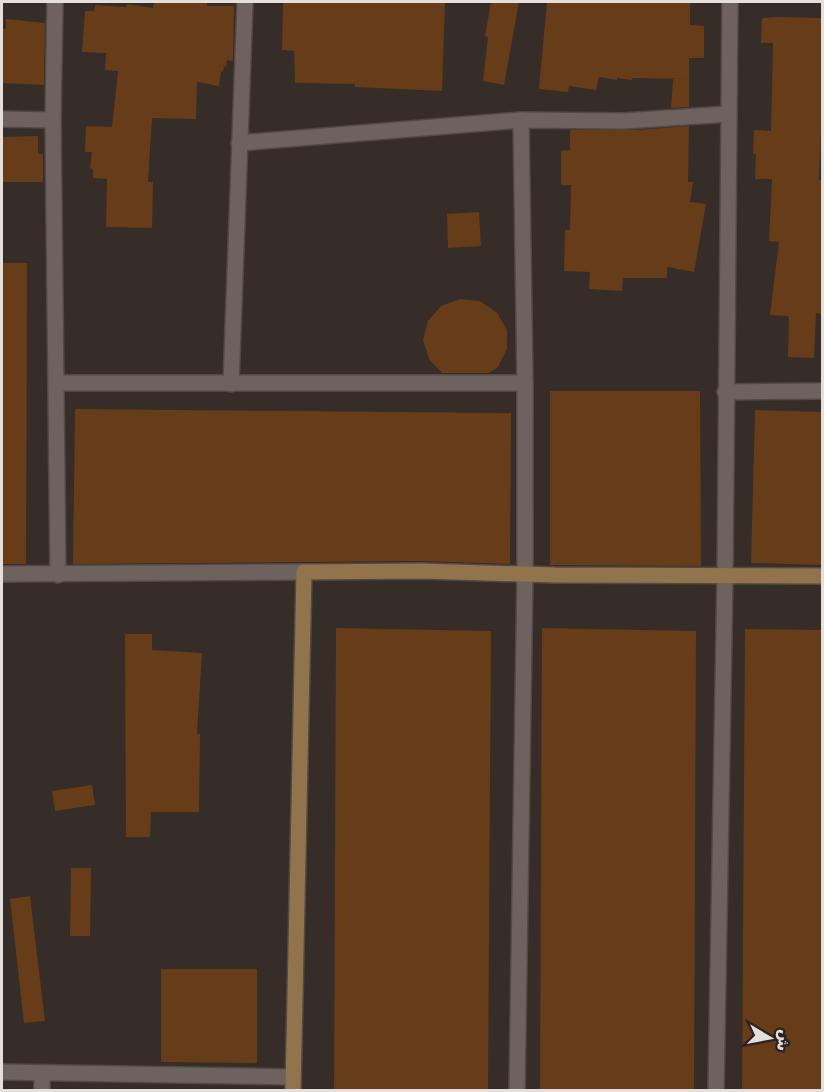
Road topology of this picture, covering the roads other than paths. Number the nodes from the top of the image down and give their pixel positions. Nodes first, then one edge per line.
1 (55, 2) edge
2 (245, 2) edge
3 (730, 2) edge
4 (728, 114) junction
5 (2, 120) edge
6 (53, 120) junction
7 (521, 120) junction
8 (240, 143) junction
9 (525, 383) junction
10 (56, 384) junction
11 (231, 384) junction
12 (822, 391) edge
13 (725, 392) junction
14 (304, 572) junction
15 (2, 574) edge
16 (525, 574) junction
17 (58, 575) junction
18 (725, 575) junction
19 (822, 576) edge
20 (2, 1072) edge
21 (42, 1073) junction
22 (293, 1084) edge
23 (42, 1090) edge
24 (517, 1090) edge
25 (716, 1090) edge

1 - 6 street
2 - 8 street
3 - 4 street
4 - 7 street
4 - 13 street
5 - 6 street
6 - 10 street
7 - 8 street
7 - 9 street
8 - 11 street
9 - 11 street
9 - 16 street
10 - 11 street
10 - 17 street
12 - 13 street
13 - 18 street
14 - 16 street
14 - 17 street
14 - 22 street
15 - 17 street
16 - 18 street
16 - 24 street
18 - 19 street
18 - 25 street
20 - 21 street
21 - 22 street
21 - 23 street

